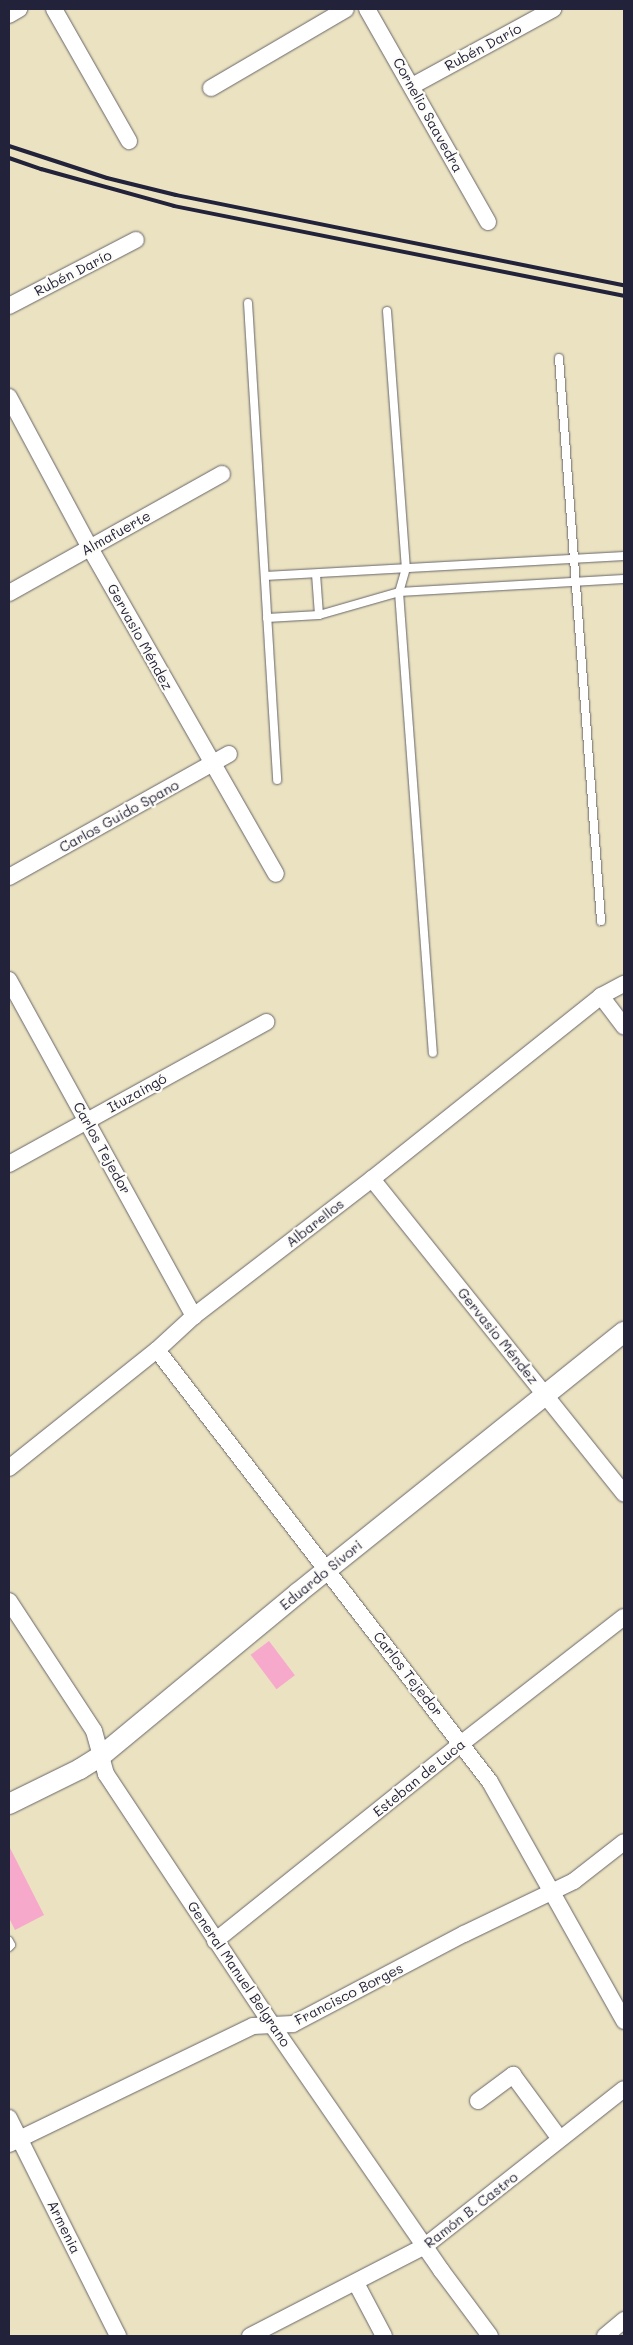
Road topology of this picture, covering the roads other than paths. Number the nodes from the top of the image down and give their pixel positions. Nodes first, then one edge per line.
1 (19, 9) edge
2 (54, 9) edge
3 (346, 9) edge
4 (367, 9) edge
5 (553, 9) edge
6 (9, 15) edge
7 (412, 86) junction
8 (212, 88) dead end
9 (129, 141) dead end
10 (488, 222) dead end
11 (136, 240) dead end
12 (248, 303) dead end
13 (9, 306) edge
14 (387, 311) dead end
15 (559, 358) dead end
16 (9, 397) edge
17 (222, 474) dead end
18 (90, 548) junction
19 (624, 556) edge
20 (574, 559) junction
21 (406, 568) junction
22 (316, 574) junction
23 (264, 576) junction
24 (624, 579) edge
25 (576, 582) junction
26 (399, 592) junction
27 (9, 593) edge
28 (319, 615) junction
29 (267, 618) junction
30 (229, 754) dead end
31 (211, 764) junction
32 (277, 780) dead end
33 (276, 874) dead end
34 (9, 877) edge
35 (601, 921) dead end
36 (9, 980) edge
37 (624, 984) edge
38 (601, 996) junction
39 (266, 1022) dead end
40 (624, 1026) edge
41 (433, 1053) dead end
42 (86, 1121) junction
43 (9, 1164) edge
44 (372, 1179) junction
45 (194, 1316) junction
46 (624, 1332) edge
47 (157, 1350) junction
48 (545, 1394) junction
49 (9, 1468) edge
50 (624, 1493) edge
51 (328, 1570) junction
52 (9, 1601) edge
53 (624, 1617) edge
54 (462, 1743) junction
55 (101, 1756) junction
56 (9, 1804) edge
57 (624, 1842) edge
58 (553, 1891) junction
59 (9, 1941) edge
60 (215, 1941) junction
61 (9, 1946) edge
62 (624, 2020) edge
63 (272, 2025) junction
64 (624, 2089) edge
65 (478, 2101) dead end
66 (9, 2118) edge
67 (560, 2139) junction
68 (14, 2141) edge
69 (425, 2246) junction
70 (356, 2283) junction
71 (624, 2320) edge
72 (118, 2336) edge
73 (250, 2336) edge
74 (384, 2336) edge
75 (490, 2336) edge
76 (605, 2336) edge

1 - 6 street
2 - 9 street
3 - 8 street
4 - 7 street, Cornelio Saavedra
5 - 7 street, Rubén Darío
7 - 10 street, Cornelio Saavedra
11 - 13 street, Rubén Darío
12 - 23 lane
14 - 21 lane
15 - 20 lane
16 - 18 street, Gervasio Méndez
17 - 18 street, Almafuerte
18 - 27 street, Almafuerte
18 - 31 street, Gervasio Méndez
19 - 20 lane
20 - 21 lane
20 - 25 lane
21 - 22 lane
21 - 26 lane
22 - 23 lane
22 - 28 lane
23 - 29 lane
24 - 25 lane
25 - 26 lane
25 - 35 lane
26 - 28 lane
26 - 41 lane
28 - 29 lane
29 - 32 lane
30 - 31 street, Carlos Guido Spano
31 - 33 street, Gervasio Méndez
31 - 34 street, Carlos Guido Spano
36 - 42 street, Carlos Tejedor
37 - 38 street, Albarellos
38 - 40 street
38 - 44 street, Albarellos
39 - 42 street, Ituzaingó
42 - 43 street, Ituzaingó
42 - 45 street, Carlos Tejedor
44 - 45 street, Albarellos
44 - 48 street, Gervasio Méndez
45 - 47 street, Albarellos
46 - 48 street, Eduardo Sívori
47 - 49 street, Albarellos
47 - 51 street, Carlos Tejedor
48 - 50 street, Gervasio Méndez
48 - 51 street, Eduardo Sívori
51 - 54 street, Carlos Tejedor
51 - 55 street, Eduardo Sívori
52 - 55 street, General Manuel Belgrano
53 - 54 street, Esteban de Luca
54 - 58 street, Carlos Tejedor
54 - 60 street, Esteban de Luca
55 - 56 street, Eduardo Sívori
55 - 60 street, General Manuel Belgrano
57 - 58 street, Francisco Borges
58 - 62 street, Carlos Tejedor
58 - 63 street, Francisco Borges
59 - 61 lane
60 - 63 street, General Manuel Belgrano
63 - 68 street, Francisco Borges
63 - 69 street, General Manuel Belgrano
64 - 67 street, Ramón B. Castro
65 - 67 street
66 - 68 street, Armenia
67 - 69 street, Ramón B. Castro
68 - 72 street, Armenia
69 - 70 street, Ramón B. Castro
69 - 75 street, General Manuel Belgrano
70 - 73 street, Ramón B. Castro
70 - 74 street
71 - 76 street

